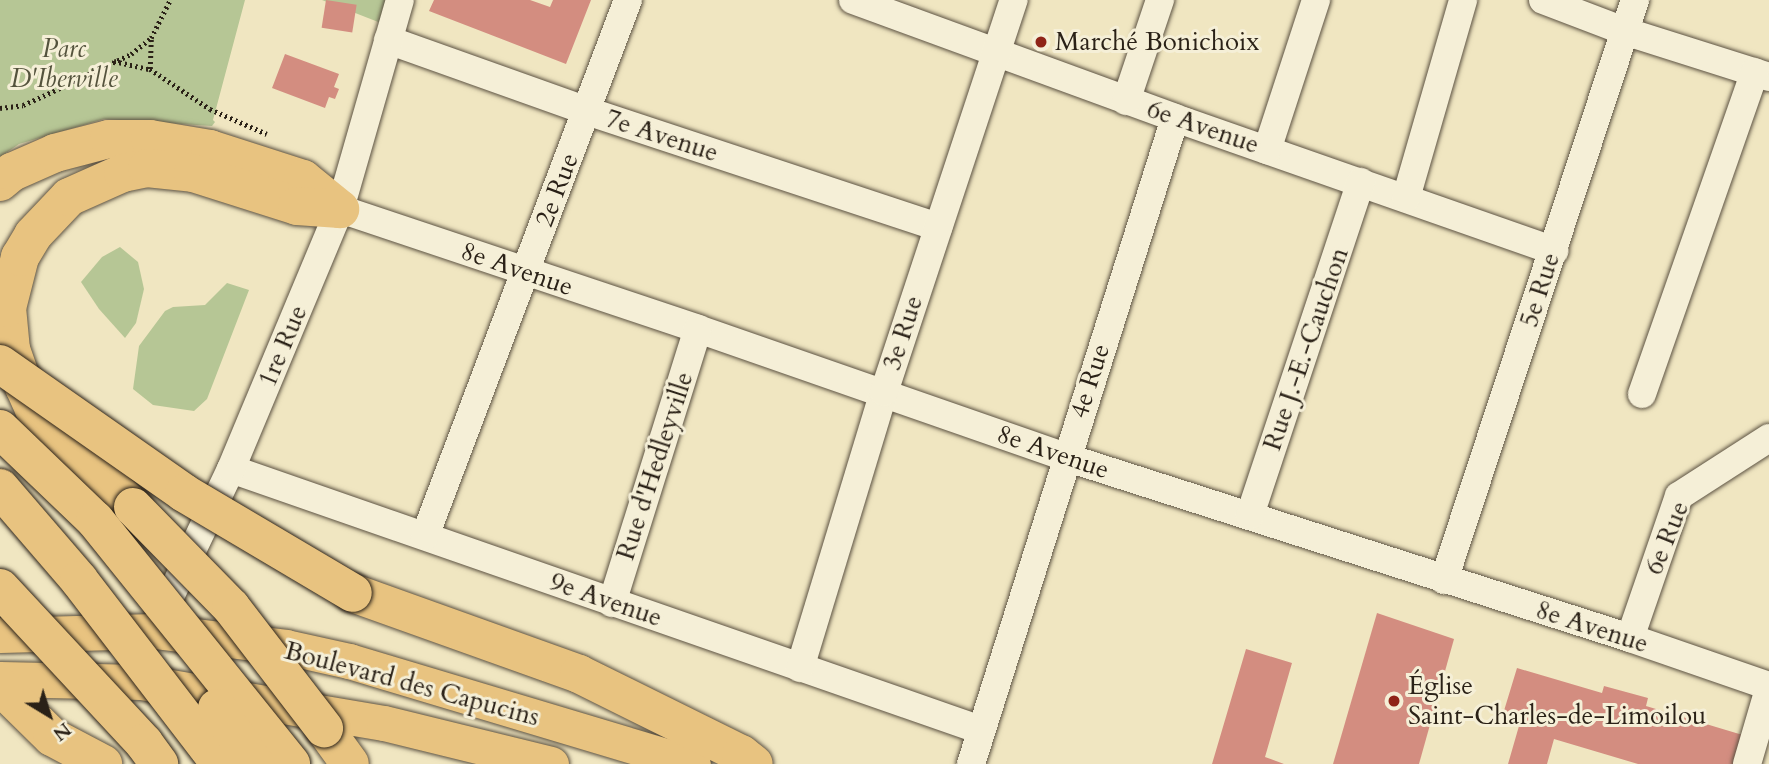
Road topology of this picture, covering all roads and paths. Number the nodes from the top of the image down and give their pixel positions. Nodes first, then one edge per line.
1 (170, 0) edge
2 (400, 0) edge
3 (628, 0) edge
4 (853, 0) edge
5 (1014, 0) edge
6 (1160, 0) edge
7 (1315, 0) edge
8 (1463, 0) edge
9 (1543, 0) edge
10 (1635, 0) edge
11 (1624, 31) junction
12 (150, 38) junction
13 (388, 40) junction
14 (995, 52) junction
15 (114, 61) junction
16 (150, 69) junction
17 (1762, 74) edge
18 (1126, 101) junction
19 (0, 108) edge
20 (587, 111) junction
21 (1175, 118) junction
22 (275, 139) dead end
23 (1267, 150) junction
24 (0, 182) edge
25 (1362, 182) junction
26 (1406, 198) junction
27 (340, 209) junction
28 (938, 228) junction
29 (1553, 251) junction
30 (526, 272) junction
31 (698, 329) junction
32 (0, 364) edge
33 (884, 392) junction
34 (1642, 394) dead end
35 (0, 429) edge
36 (1769, 438) edge
37 (0, 439) edge
38 (1065, 457) junction
39 (232, 469) junction
40 (0, 488) edge
41 (1250, 515) junction
42 (425, 536) junction
43 (1444, 580) junction
44 (0, 588) edge
45 (172, 594) junction
46 (612, 603) junction
47 (153, 631) junction
48 (114, 632) junction
49 (0, 635) edge
50 (1629, 638) junction
51 (800, 668) junction
52 (0, 680) edge
53 (141, 682) junction
54 (0, 686) edge
55 (1769, 688) edge
56 (981, 730) junction
57 (103, 764) edge
58 (159, 764) edge
59 (220, 764) edge
60 (255, 764) edge
61 (290, 764) edge
62 (351, 764) edge
63 (551, 764) edge
64 (693, 764) edge
65 (754, 764) edge
66 (971, 764) edge
67 (1747, 764) edge

1 - 12 path
2 - 13 street, 1re Rue
3 - 20 street, 2e Rue
4 - 14 street, 6e Avenue
5 - 14 street, 3e Rue
6 - 18 street
7 - 23 street
8 - 26 street
9 - 11 street
10 - 11 street, 5e Rue
11 - 17 street
11 - 29 street, 5e Rue
12 - 15 path
12 - 16 path
13 - 20 street, 7e Avenue
13 - 27 street, 1re Rue
14 - 18 street, 6e Avenue
14 - 28 street, 3e Rue
15 - 16 path
15 - 19 path
16 - 22 path
17 - 34 street
18 - 21 street, 6e Avenue
20 - 28 street, 7e Avenue
20 - 30 street, 2e Rue
21 - 23 street, 6e Avenue
21 - 38 street, 4e Rue
23 - 25 street, 6e Avenue
24 - 27 highway
25 - 26 street, 6e Avenue
25 - 41 street, Rue J.-E.-Cauchon
26 - 29 street, 6e Avenue
27 - 30 street, 8e Avenue
27 - 39 street, 1re Rue
27 - 62 highway, bridge
28 - 33 street, 3e Rue
29 - 43 street, 5e Rue
30 - 31 street, 8e Avenue
30 - 42 street, 2e Rue
31 - 33 street, 8e Avenue
31 - 46 street, Rue d'Hedleyville
32 - 65 highway, bridge
33 - 38 street, 8e Avenue
33 - 51 street, 3e Rue
35 - 61 highway, bridge
36 - 50 street, 6e Rue
37 - 60 highway, bridge
38 - 41 street, 8e Avenue
38 - 56 street, 4e Rue
39 - 42 street, 9e Avenue
39 - 45 street, 1re Rue
40 - 59 highway, bridge
41 - 43 street, 8e Avenue
42 - 46 street, 9e Avenue
43 - 50 street, 8e Avenue
44 - 58 highway, bridge
45 - 47 street, 1re Rue
45 - 48 main road
46 - 51 street, 9e Avenue
47 - 48 main road, Boulevard des Capucins
47 - 53 street, 1re Rue
47 - 64 main road, Boulevard des Capucins
48 - 49 main road, Boulevard des Capucins
50 - 55 street, 8e Avenue
51 - 56 street, 9e Avenue
52 - 53 main road, Boulevard des Capucins
53 - 63 main road, Boulevard des Capucins
54 - 57 highway
55 - 67 street
56 - 66 street, 4e Rue

